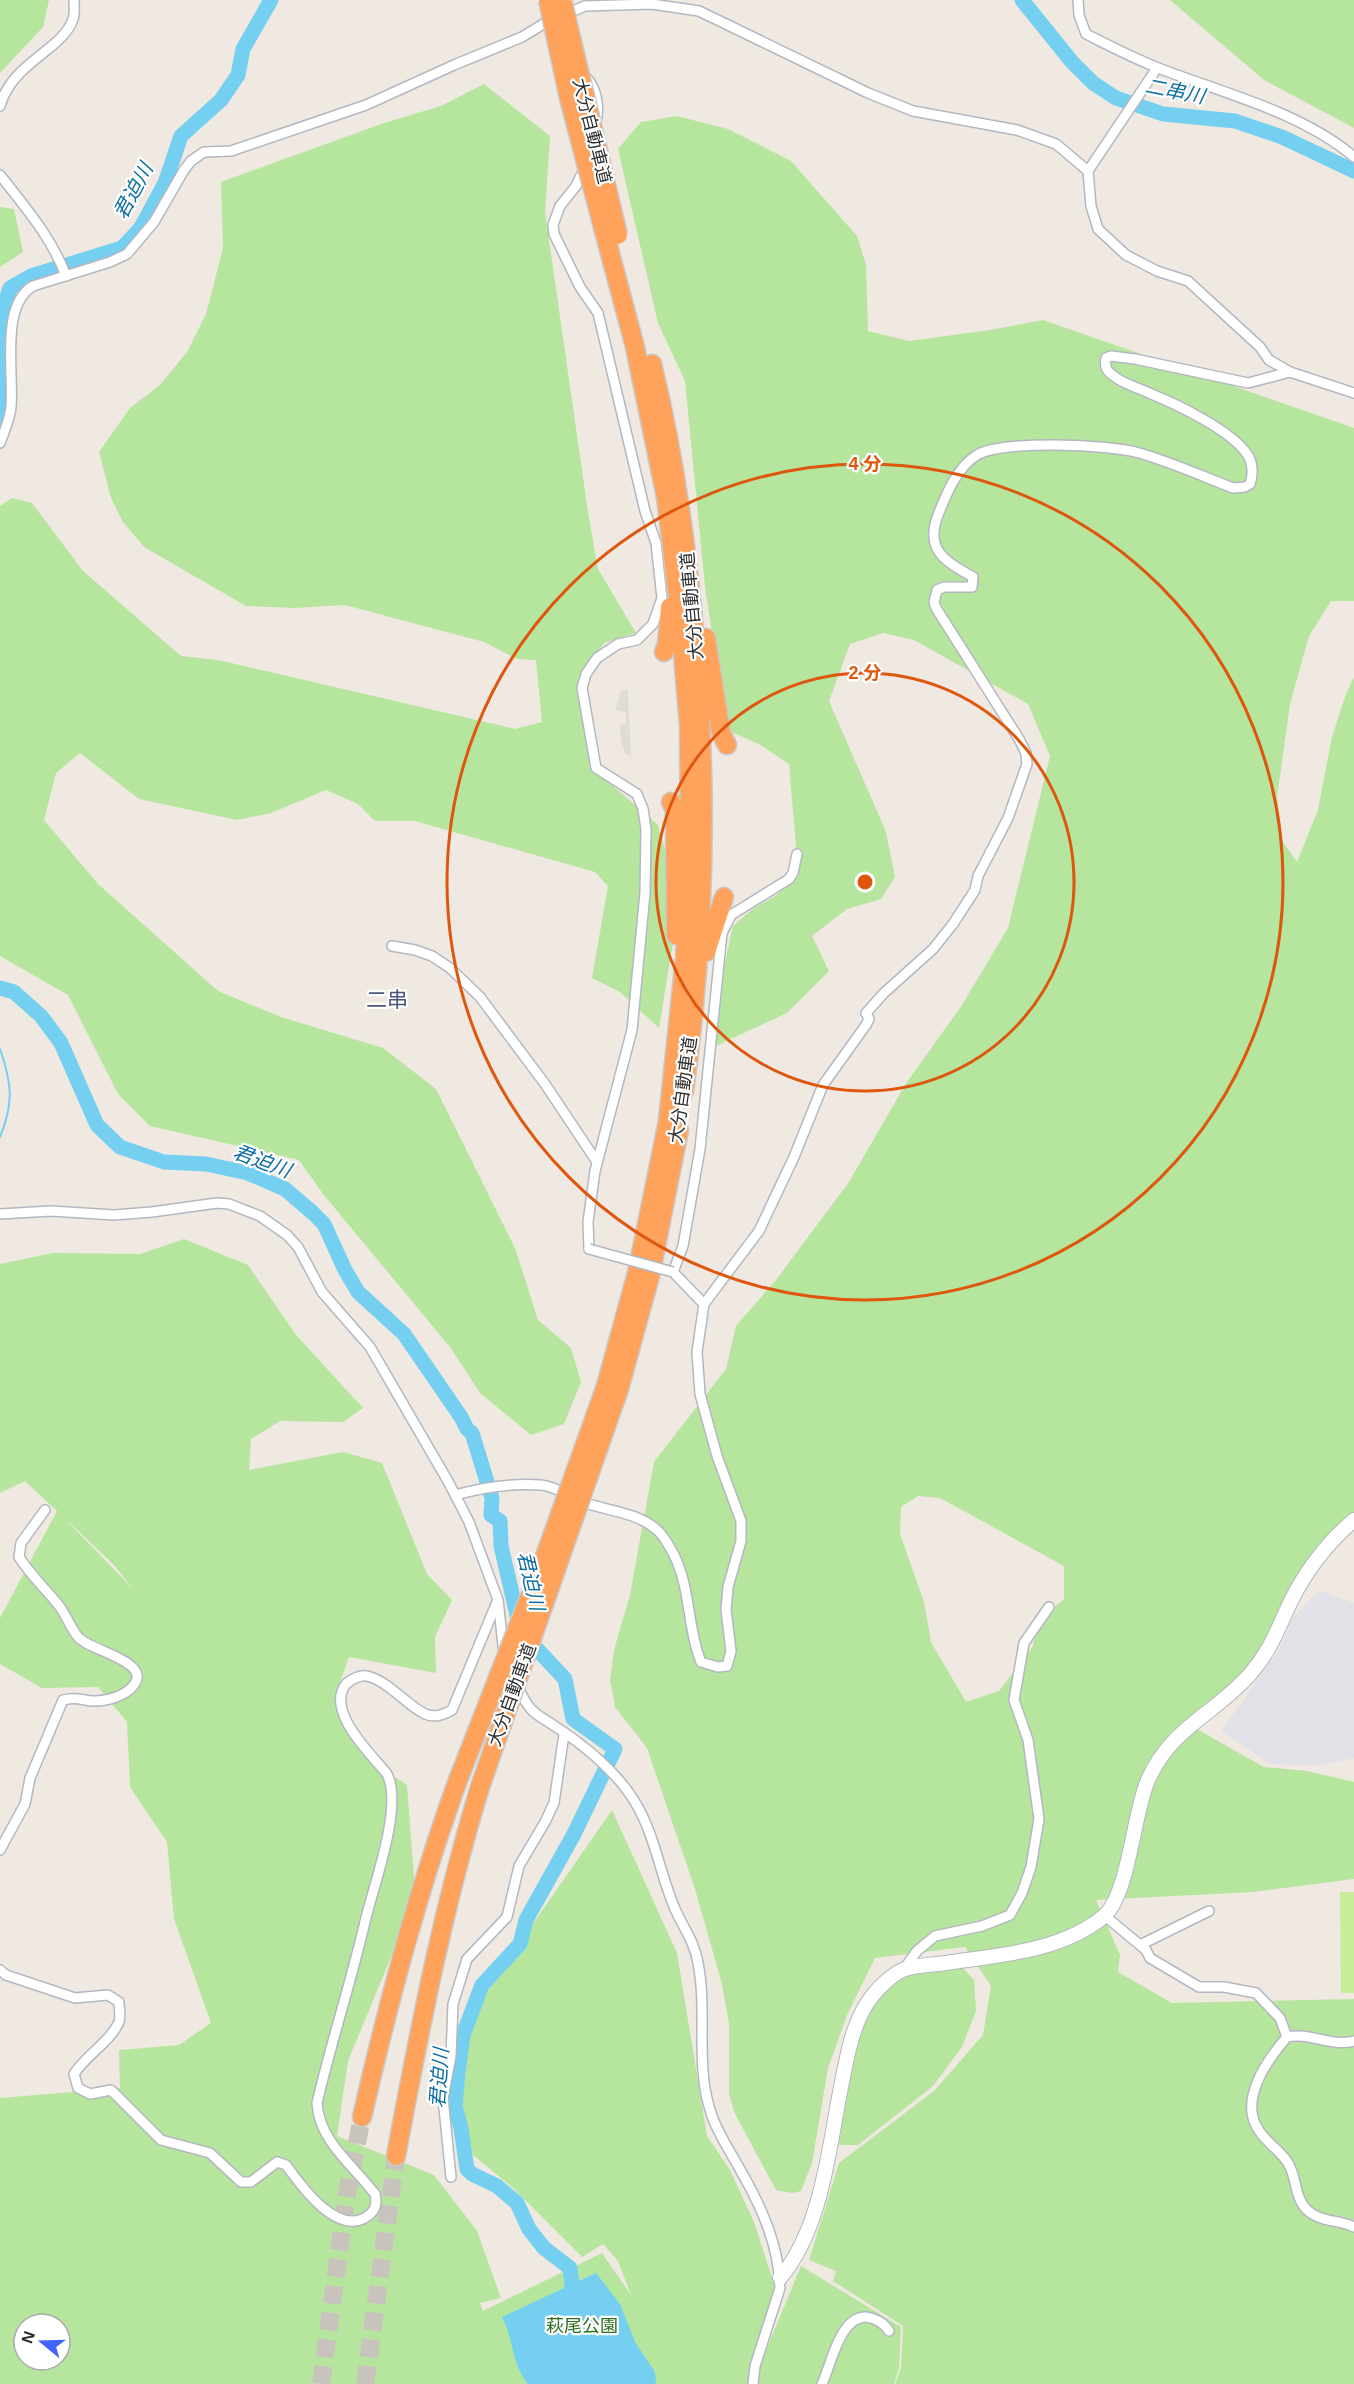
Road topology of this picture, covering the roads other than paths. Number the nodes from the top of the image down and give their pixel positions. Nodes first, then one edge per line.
1 (74, 0) edge
2 (541, 0) edge
3 (548, 0) edge
4 (562, 0) edge
5 (1078, 0) edge
6 (545, 23) junction
7 (1157, 68) junction
8 (0, 106) edge
9 (1354, 157) edge
10 (1088, 171) junction
11 (0, 175) edge
12 (611, 233) junction
13 (66, 276) junction
14 (1290, 372) junction
15 (1354, 393) edge
16 (0, 443) edge
17 (662, 469) junction
18 (684, 525) junction
19 (664, 652) dead end
20 (727, 745) dead end
21 (671, 802) dead end
22 (797, 854) dead end
23 (724, 897) dead end
24 (392, 946) dead end
25 (683, 1054) junction
26 (597, 1162) junction
27 (0, 1214) edge
28 (673, 1272) junction
29 (704, 1304) junction
30 (613, 1387) junction
31 (455, 1495) junction
32 (45, 1510) dead end
33 (1354, 1520) edge
34 (498, 1600) junction
35 (1049, 1607) dead end
36 (564, 1734) junction
37 (0, 1850) edge
38 (1209, 1911) dead end
39 (1105, 1916) junction
40 (1140, 1945) junction
41 (904, 1969) junction
42 (0, 1970) edge
43 (1287, 2037) junction
44 (1354, 2041) edge
45 (362, 2117) tunnel mouth
46 (396, 2156) tunnel mouth
47 (451, 2177) dead end
48 (1354, 2227) edge
49 (780, 2278) junction
50 (889, 2331) dead end
51 (753, 2384) edge
52 (822, 2384) edge

1 - 8 street
2 - 6 street
3 - 12 highway, 大分自動車道, bridge
4 - 12 highway, 大分自動車道, bridge
5 - 7 street
6 - 10 street
6 - 13 street
6 - 26 street
7 - 9 street
7 - 10 street
10 - 14 street
11 - 13 street
12 - 17 highway, 大分自動車道
12 - 18 highway, 大分自動車道
13 - 16 street
14 - 15 street
14 - 29 street
17 - 19 highway
17 - 25 highway, 大分自動車道
18 - 20 highway
18 - 25 highway, 大分自動車道
21 - 25 highway
22 - 28 street
23 - 25 highway
24 - 26 street
25 - 30 highway, 大分自動車道
26 - 28 street, bridge
27 - 31 street
28 - 29 street
29 - 31 street
30 - 45 highway, 大分自動車道, bridge
30 - 46 highway, 大分自動車道, bridge
31 - 34 street
32 - 37 street
33 - 39 street
34 - 36 street
34 - 42 street
35 - 41 street
36 - 47 street
36 - 49 street
38 - 40 street
39 - 40 street
39 - 41 street
40 - 43 street
41 - 49 street
43 - 44 street
43 - 48 street
49 - 51 street
50 - 52 street

